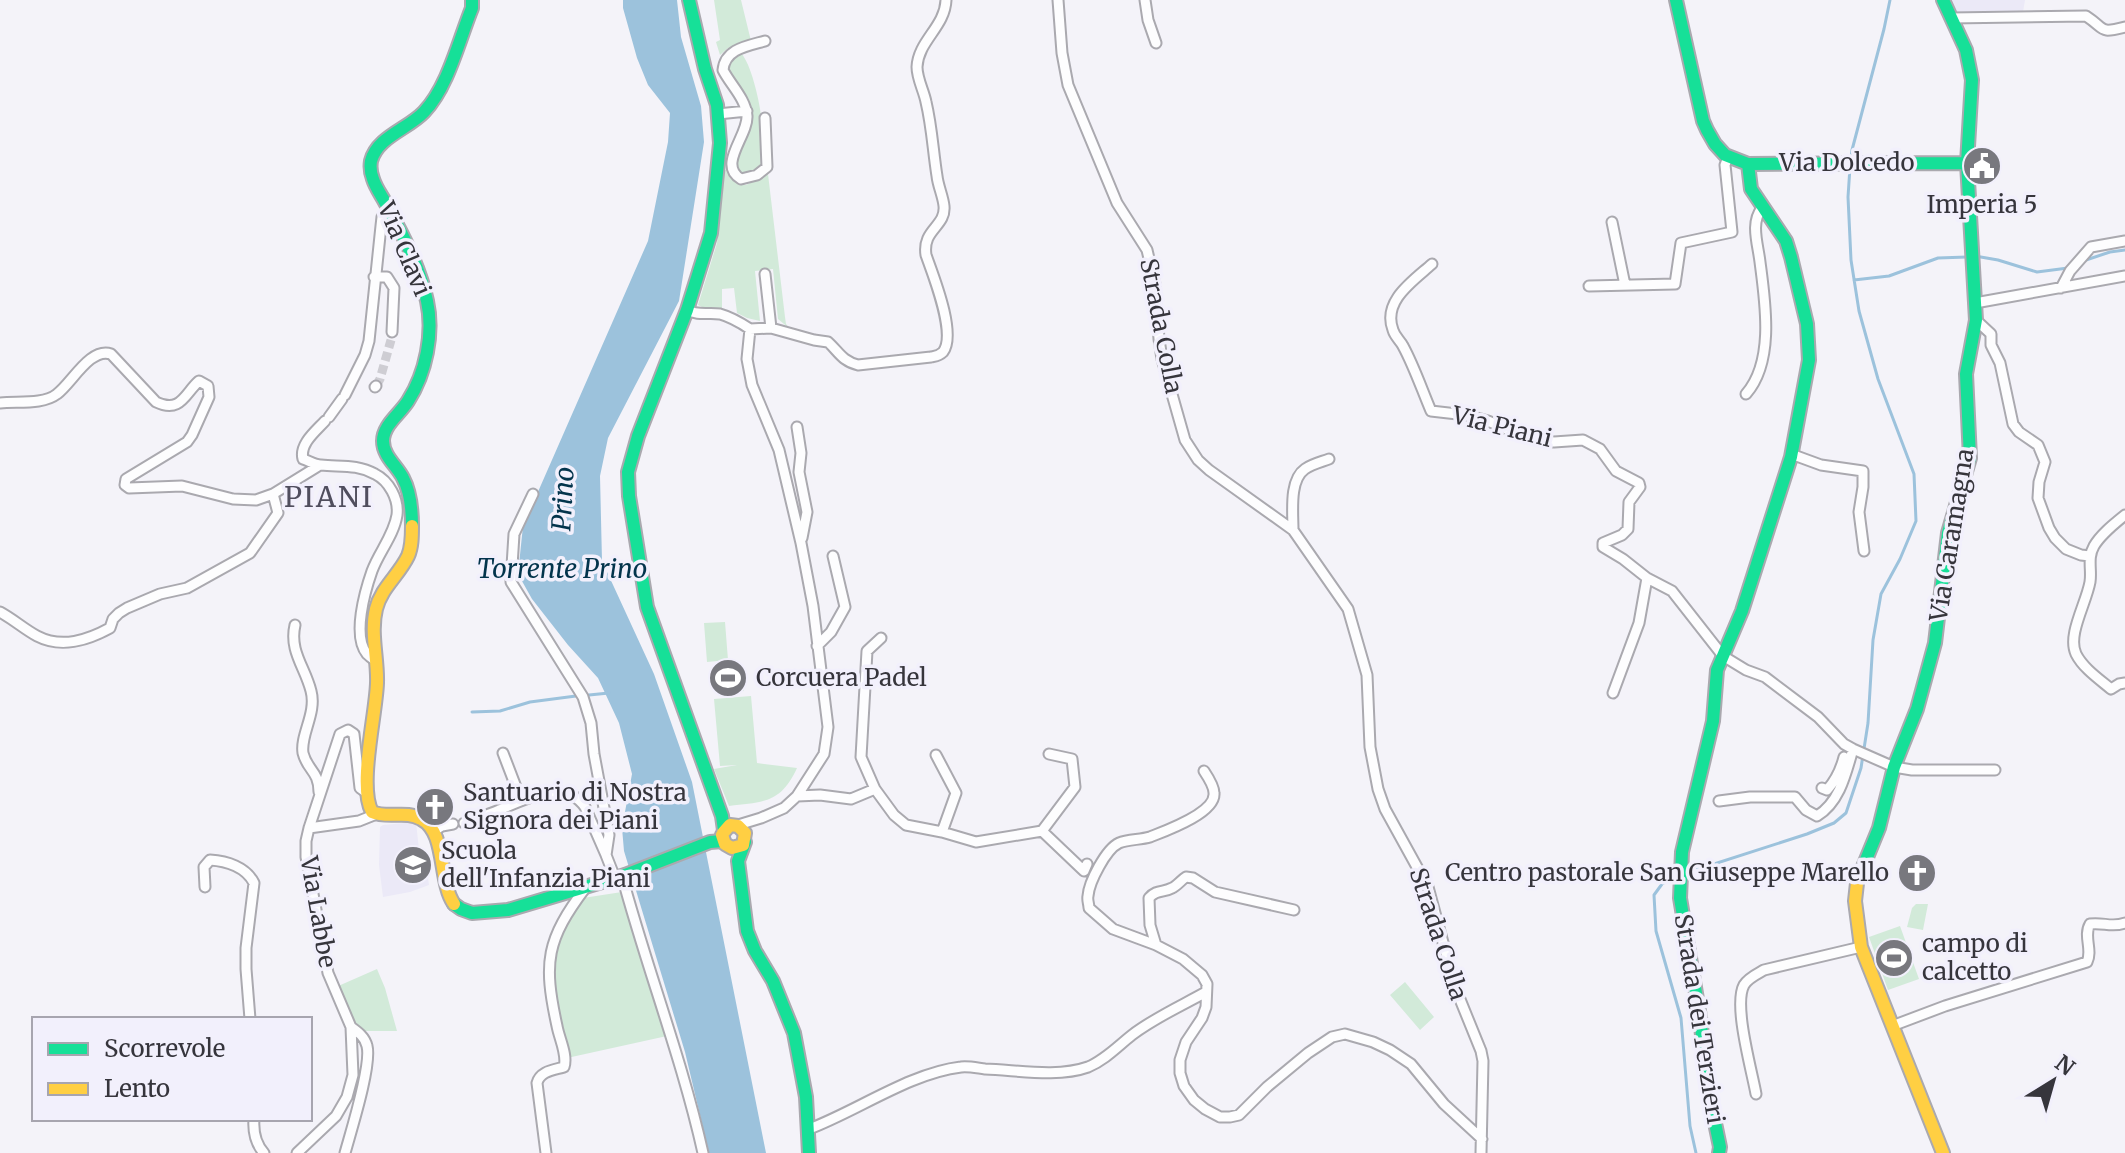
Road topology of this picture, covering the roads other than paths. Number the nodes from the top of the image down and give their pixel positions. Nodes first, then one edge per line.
1 (472, 0) edge
2 (689, 0) edge
3 (946, 0) edge
4 (1058, 0) edge
5 (1145, 0) edge
6 (1676, 0) edge
7 (1943, 0) edge
8 (1951, 18) junction
9 (2125, 27) edge
10 (765, 41) dead end
11 (1156, 43) dead end
12 (747, 111) junction
13 (718, 114) junction
14 (765, 118) dead end
15 (1728, 157) junction
16 (1967, 163) junction
17 (1748, 164) junction
18 (389, 208) junction
19 (1762, 208) junction
20 (1612, 222) dead end
21 (2125, 241) edge
22 (1432, 264) dead end
23 (765, 274) dead end
24 (2125, 276) edge
25 (374, 277) junction
26 (1625, 285) junction
27 (1589, 286) dead end
28 (2061, 288) junction
29 (1975, 303) junction
30 (687, 310) junction
31 (1976, 320) junction
32 (771, 328) junction
33 (750, 329) junction
34 (391, 336) tunnel mouth
35 (1746, 394) dead end
36 (0, 403) edge
37 (797, 427) dead end
38 (1791, 454) junction
39 (1329, 459) dead end
40 (320, 465) junction
41 (273, 494) junction
42 (533, 494) dead end
43 (2125, 515) edge
44 (1293, 530) junction
45 (801, 543) junction
46 (1864, 551) dead end
47 (833, 556) dead end
48 (2090, 556) junction
49 (1647, 578) junction
50 (0, 612) edge
51 (295, 625) dead end
52 (881, 638) dead end
53 (817, 646) junction
54 (1723, 656) junction
55 (377, 662) junction
56 (2125, 683) edge
57 (1613, 693) dead end
58 (1850, 747) junction
59 (503, 753) dead end
60 (1049, 754) dead end
61 (936, 755) dead end
62 (1894, 767) junction
63 (1995, 770) dead end
64 (1204, 771) dead end
65 (1822, 788) dead end
66 (875, 789) junction
67 (367, 793) junction
68 (797, 796) junction
69 (521, 800) junction
70 (318, 801) junction
71 (1719, 801) dead end
72 (374, 815) junction
73 (761, 818) junction
74 (309, 828) junction
75 (434, 831) junction
76 (1042, 831) junction
77 (942, 832) junction
78 (725, 834) junction
79 (746, 840) junction
80 (606, 855) junction
81 (738, 861) junction
82 (1087, 864) dead end
83 (621, 876) junction
84 (586, 886) junction
85 (205, 887) dead end
86 (1294, 910) dead end
87 (2125, 923) edge
88 (1156, 945) junction
89 (1861, 947) junction
90 (1206, 992) junction
91 (250, 1017) edge
92 (1892, 1026) junction
93 (351, 1027) junction
94 (1756, 1094) dead end
95 (254, 1121) edge
96 (809, 1129) junction
97 (1482, 1139) junction
98 (264, 1153) edge
99 (297, 1153) edge
100 (345, 1153) edge
101 (546, 1153) edge
102 (703, 1153) edge
103 (809, 1153) edge
104 (1481, 1153) edge
105 (1719, 1153) edge
106 (1943, 1153) edge

1 - 18 main road, Via Clavi
2 - 13 main road
3 - 32 street
4 - 44 street, Strada Colla
5 - 11 street
6 - 15 main road
7 - 8 main road, Via Caramagna
8 - 9 street
8 - 16 main road, Via Caramagna
10 - 12 street
12 - 13 street
12 - 14 street
13 - 30 main road
15 - 17 main road, Via Dolcedo
15 - 26 street
16 - 17 main road, Via Dolcedo
16 - 29 main road, Via Caramagna
17 - 19 main road, Strada dei Terzieri
18 - 25 street
18 - 55 main road, Via Clavi
19 - 35 street
19 - 38 main road, Strada dei Terzieri
20 - 26 street
21 - 28 street
22 - 49 street, Via Piani
23 - 32 street
24 - 28 street
25 - 34 street
25 - 40 street
26 - 27 street
28 - 29 street
29 - 31 main road, Via Caramagna
30 - 33 street
30 - 78 main road
31 - 48 street
31 - 62 main road, Via Caramagna
32 - 33 street
33 - 45 street
36 - 41 street
37 - 45 street
38 - 46 street
38 - 54 main road, Strada dei Terzieri
39 - 44 street
40 - 41 street
40 - 55 street
41 - 50 street
42 - 80 street
43 - 48 street
44 - 97 street, Strada Colla
45 - 53 street
47 - 53 street
48 - 56 street
49 - 54 street, Via Piani
49 - 57 street
51 - 70 street
52 - 66 street
53 - 68 street
54 - 58 street, Via Piani
54 - 105 main road, Strada dei Terzieri
55 - 67 main road, Via Clavi
58 - 62 street, Via Piani
58 - 65 street
58 - 71 street
59 - 69 street
60 - 76 street
61 - 77 street
62 - 63 street
62 - 89 main road, Via Caramagna
64 - 88 street
66 - 68 street
66 - 77 street
67 - 70 street, Via Labbe
67 - 72 main road
68 - 73 street
69 - 75 street
69 - 80 street
70 - 74 street, Via Labbe
72 - 74 street
72 - 75 main road
73 - 78 street
73 - 79 street
74 - 93 street, Via Labbe
75 - 84 main road
76 - 77 street
76 - 82 street
78 - 79 main road
78 - 79 main road
78 - 81 main road
78 - 83 main road
79 - 81 main road
80 - 83 street
81 - 96 main road
83 - 84 main road
83 - 102 street
84 - 101 street
85 - 91 street
86 - 88 street
87 - 92 street
88 - 90 street
89 - 92 main road
89 - 94 street
90 - 96 street
90 - 97 street
92 - 106 main road
93 - 99 street, Via Labbe
93 - 100 street, Via Labbe
95 - 98 street
96 - 103 main road
97 - 104 street, Strada Colla

